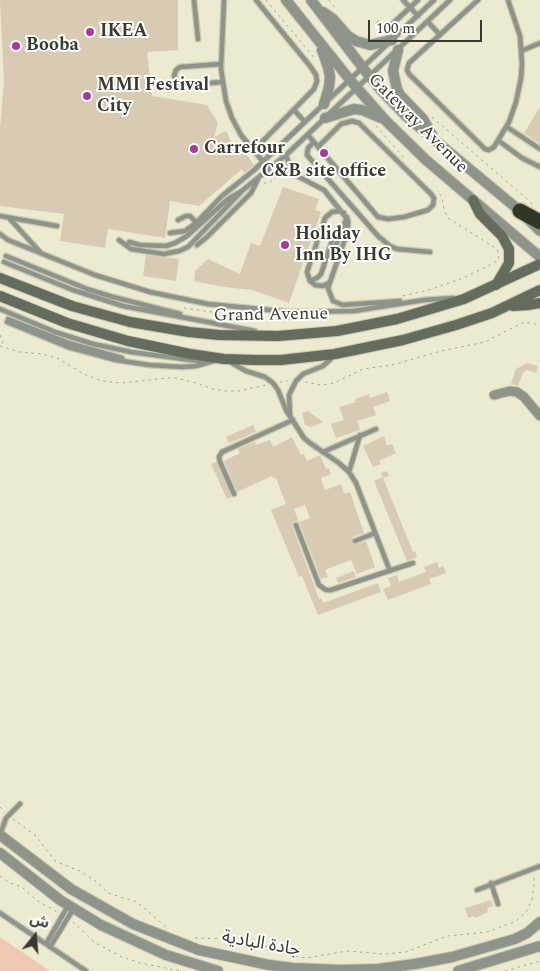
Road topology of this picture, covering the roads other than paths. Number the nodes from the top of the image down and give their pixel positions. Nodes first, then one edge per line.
1 (194, 0) edge
2 (224, 0) edge
3 (256, 0) edge
4 (286, 0) edge
5 (403, 0) edge
6 (418, 0) edge
7 (434, 0) edge
8 (450, 0) edge
9 (478, 0) edge
10 (508, 0) edge
11 (313, 3) edge
12 (410, 8) junction
13 (418, 16) junction
14 (428, 22) junction
15 (379, 24) dead end
16 (440, 35) junction
17 (198, 39) dead end
18 (392, 40) junction
19 (319, 42) junction
20 (540, 43) edge
21 (398, 50) junction
22 (521, 51) junction
23 (221, 64) junction
24 (363, 68) junction
25 (350, 80) junction
26 (223, 82) junction
27 (324, 104) junction
28 (294, 110) junction
29 (325, 118) junction
30 (385, 120) junction
31 (305, 122) junction
32 (507, 127) junction
33 (308, 135) junction
34 (499, 141) junction
35 (314, 142) junction
36 (436, 142) junction
37 (318, 147) junction
38 (540, 149) edge
39 (253, 151) junction
40 (286, 155) junction
41 (262, 162) junction
42 (540, 167) edge
43 (269, 169) junction
44 (258, 178) junction
45 (243, 190) junction
46 (473, 200) junction
47 (520, 211) junction
48 (375, 214) junction
49 (0, 216) edge
50 (346, 216) junction
51 (9, 218) junction
52 (178, 220) dead end
53 (540, 222) edge
54 (198, 223) junction
55 (366, 223) junction
56 (57, 226) dead end
57 (540, 231) edge
58 (170, 233) dead end
59 (0, 234) edge
60 (334, 235) dead end
61 (119, 240) dead end
62 (130, 242) dead end
63 (197, 245) dead end
64 (430, 252) dead end
65 (42, 254) junction
66 (6, 256) dead end
67 (540, 257) edge
68 (331, 258) dead end
69 (4, 262) dead end
70 (540, 264) edge
71 (0, 278) edge
72 (310, 280) junction
73 (330, 283) junction
74 (496, 286) junction
75 (540, 290) edge
76 (0, 296) edge
77 (464, 299) junction
78 (424, 300) junction
79 (540, 303) edge
80 (509, 306) junction
81 (0, 309) edge
82 (7, 321) dead end
83 (237, 328) junction
84 (278, 336) junction
85 (335, 354) junction
86 (223, 359) junction
87 (210, 363) junction
88 (494, 395) dead end
89 (290, 414) junction
90 (540, 416) edge
91 (294, 420) junction
92 (376, 429) dead end
93 (360, 436) junction
94 (323, 452) junction
95 (349, 472) junction
96 (234, 494) dead end
97 (296, 525) dead end
98 (375, 533) junction
99 (355, 541) dead end
100 (413, 563) dead end
101 (390, 571) junction
102 (20, 804) dead end
103 (0, 835) edge
104 (0, 853) edge
105 (540, 866) edge
106 (491, 883) junction
107 (477, 890) dead end
108 (498, 904) dead end
109 (71, 907) junction
110 (0, 912) edge
111 (540, 922) edge
112 (48, 945) junction
113 (540, 946) edge
114 (86, 971) edge
115 (218, 971) edge
116 (340, 971) edge
117 (458, 971) edge

1 - 17 lane
2 - 23 lane
3 - 28 lane
4 - 19 street, Gateway Avenue
5 - 12 lane
6 - 12 lane
7 - 13 lane
8 - 14 lane
9 - 16 lane
10 - 22 lane
11 - 18 street
11 - 24 street, Gateway Avenue
12 - 13 lane
12 - 15 lane
13 - 18 lane
14 - 16 lane
14 - 21 lane
16 - 34 lane
18 - 24 lane
19 - 25 street, Gateway Avenue
19 - 27 street
20 - 22 lane
21 - 24 lane
21 - 36 street
22 - 32 lane
23 - 26 lane
23 - 26 lane
24 - 25 lane
24 - 25 street
24 - 36 street, Gateway Avenue
25 - 27 lane
25 - 29 lane
25 - 30 street, Gateway Avenue
26 - 39 lane
27 - 31 lane
28 - 31 lane
28 - 39 lane
29 - 30 street
29 - 33 lane
30 - 46 street, Gateway Avenue
31 - 41 lane
32 - 34 lane
32 - 38 lane
33 - 35 lane
33 - 40 lane
34 - 42 lane
35 - 37 lane
35 - 55 lane
36 - 47 street, Gateway Avenue
37 - 48 lane
37 - 48 lane
39 - 41 lane
40 - 43 lane
40 - 50 lane
41 - 43 lane
41 - 54 lane
43 - 44 lane
44 - 45 lane
44 - 63 lane
45 - 54 lane
45 - 61 lane
46 - 67 street, Gateway Avenue
46 - 74 main road
47 - 53 highway
47 - 57 street, Gateway Avenue
48 - 55 lane
49 - 51 lane
50 - 68 lane
50 - 72 lane
50 - 73 lane
51 - 56 lane
51 - 65 lane
52 - 54 lane
54 - 58 lane
54 - 62 lane
55 - 64 lane
59 - 65 lane
60 - 72 lane
65 - 78 lane
66 - 83 lane
69 - 83 lane
70 - 74 main road, Grand Avenue
71 - 84 main road, Grand Avenue
72 - 73 lane
73 - 78 lane
74 - 77 main road, Grand Avenue
75 - 80 main road
76 - 86 main road
77 - 78 lane
77 - 84 main road, Grand Avenue
79 - 80 main road
80 - 85 main road
81 - 87 lane
82 - 87 lane
83 - 84 lane
85 - 86 main road
85 - 89 lane
86 - 87 lane
86 - 89 lane
88 - 90 street
89 - 91 lane
91 - 94 lane
91 - 96 lane
92 - 93 lane
93 - 94 lane
93 - 95 lane
94 - 95 lane
95 - 98 lane
97 - 101 lane
98 - 99 lane
98 - 101 lane
100 - 101 lane
102 - 103 lane
103 - 116 street, جادة البادية
104 - 109 street, جادة البادية
105 - 106 lane
106 - 107 lane
106 - 108 lane
109 - 112 lane
109 - 112 lane
109 - 115 street, جادة البادية
110 - 112 lane
111 - 116 street, جادة البادية
112 - 114 lane
113 - 117 street

